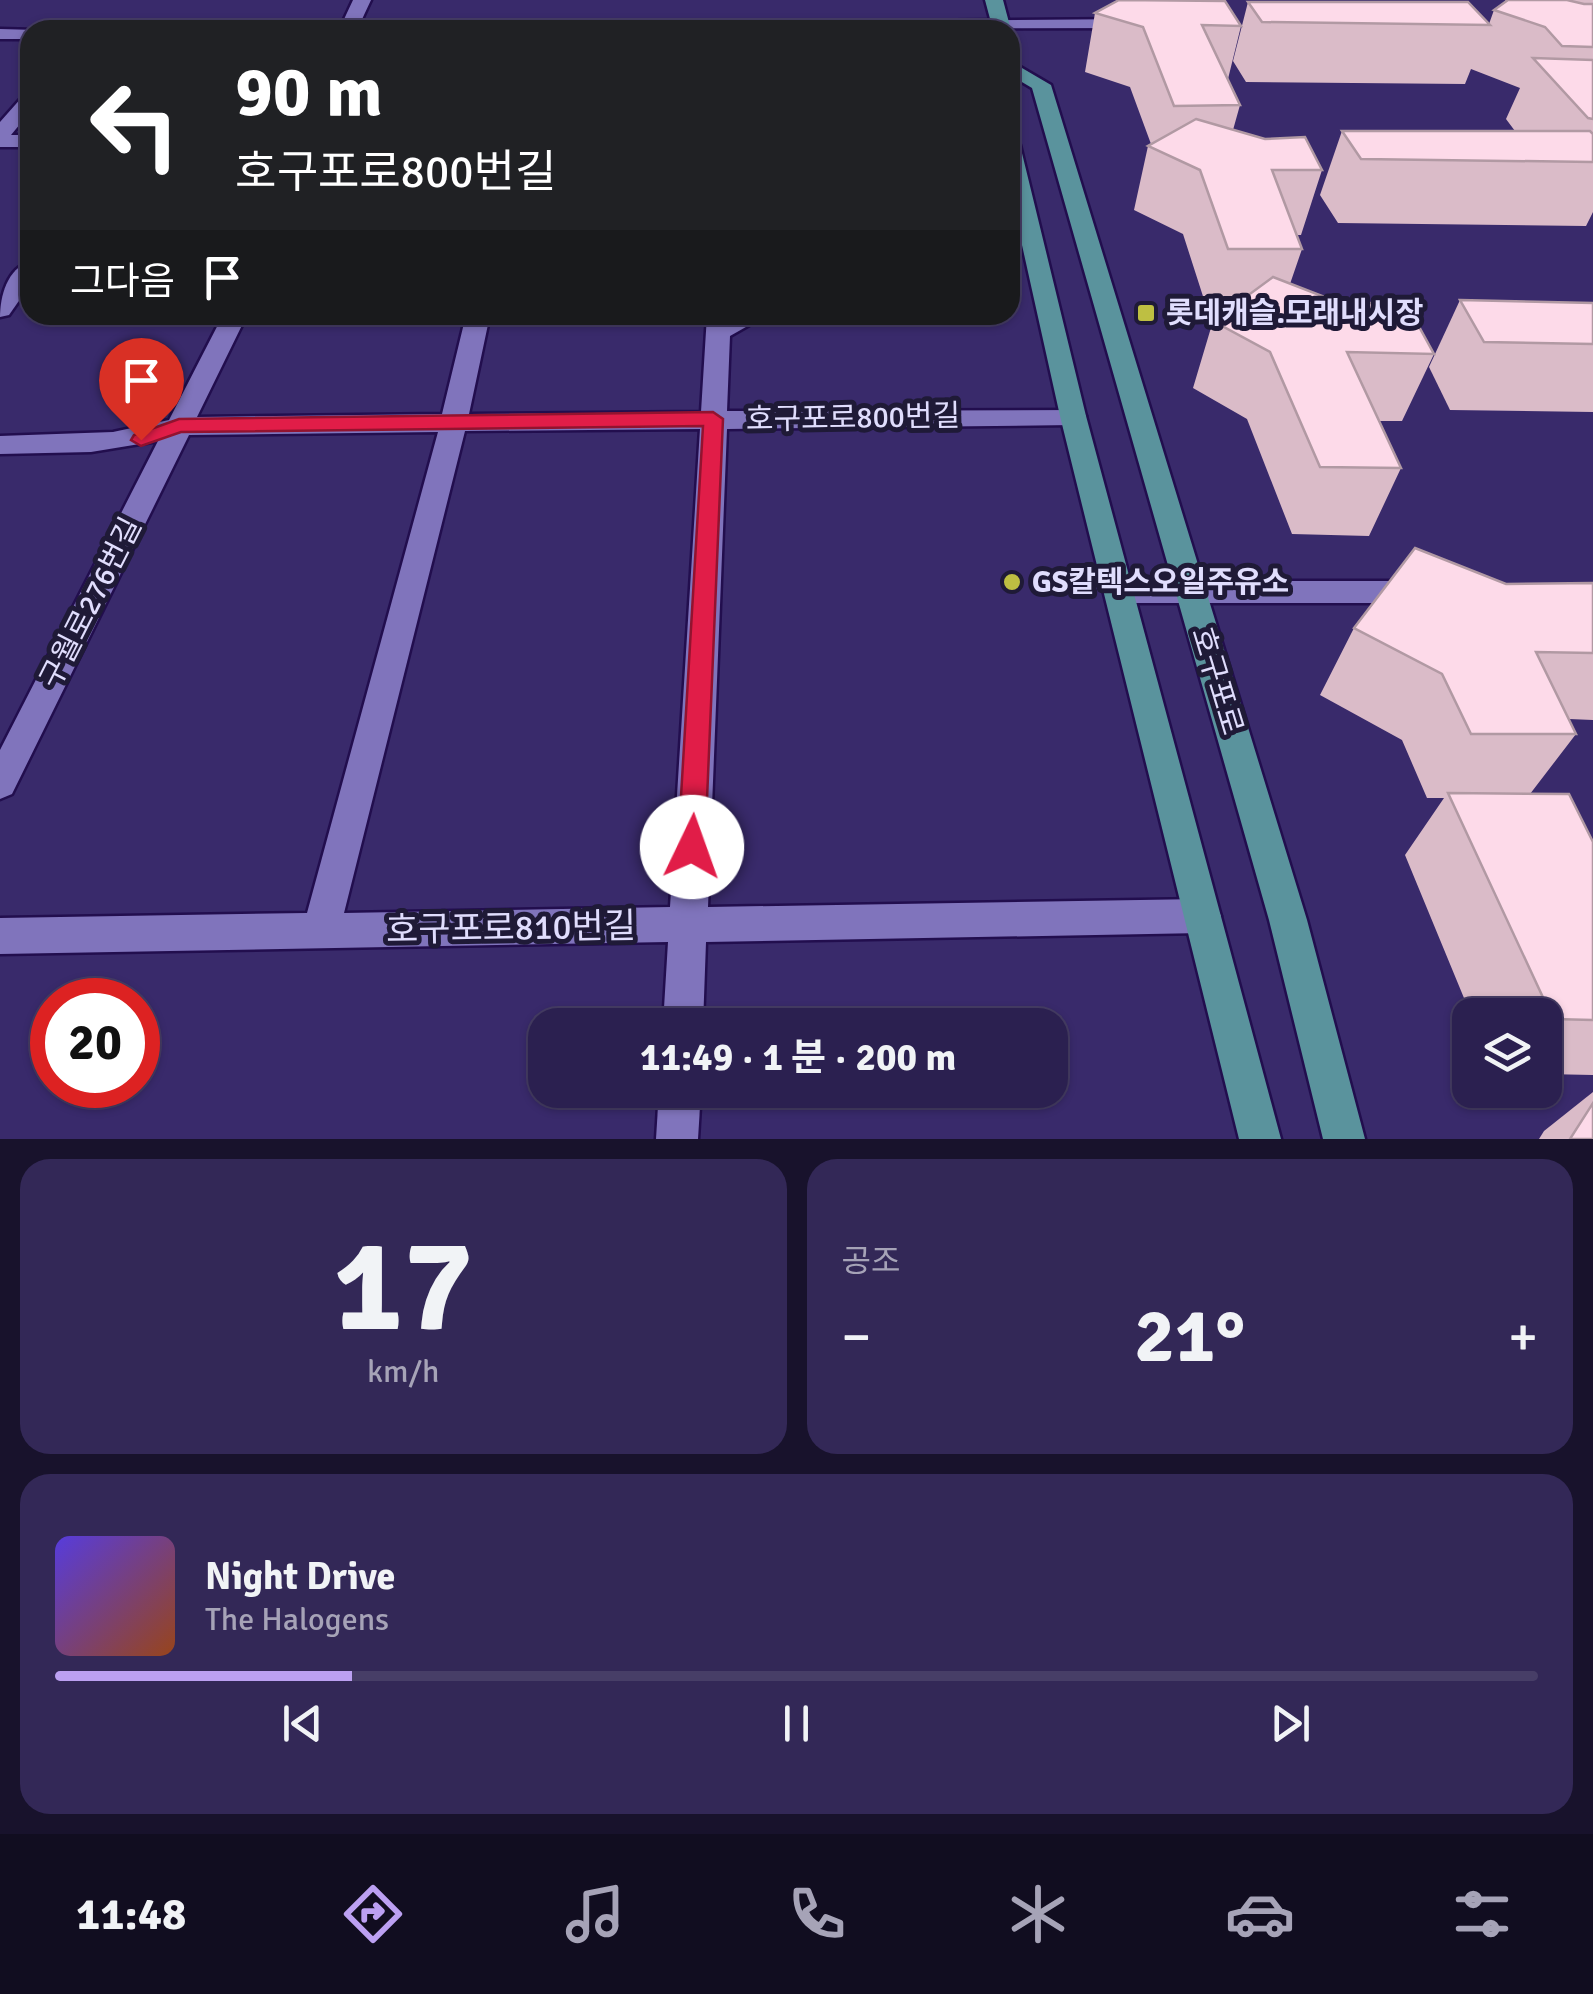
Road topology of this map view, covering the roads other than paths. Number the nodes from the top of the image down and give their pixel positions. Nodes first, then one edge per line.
1 (1132, 0) edge
2 (806, 20) edge
3 (868, 20) edge
4 (1020, 27) edge
5 (1020, 75) edge
6 (20, 113) edge
7 (0, 138) edge
8 (1020, 189) edge
9 (20, 283) edge
10 (0, 310) edge
11 (230, 325) edge
12 (476, 325) edge
13 (718, 325) edge
14 (1073, 416) junction
15 (713, 419) junction
16 (454, 422) junction
17 (179, 426) junction
18 (0, 445) edge
19 (1120, 592) junction
20 (1448, 592) edge
21 (1191, 594) junction
22 (0, 784) edge
23 (1202, 916) junction
24 (688, 925) junction
25 (321, 930) junction
26 (0, 936) edge
27 (684, 1008) edge
28 (679, 1108) edge
29 (677, 1139) edge
30 (1260, 1139) edge
31 (1344, 1139) edge

1 - 4 street
2 - 3 street
5 - 21 main road, 호구포로
6 - 7 street
8 - 14 main road
9 - 10 street
11 - 17 street, 구월로276번길
12 - 16 street
13 - 15 street
14 - 15 street, 호구포로800번길
14 - 19 main road
15 - 16 street, 호구포로800번길
15 - 24 street
16 - 17 street, 호구포로800번길
16 - 25 street
17 - 18 street, 호구포로800번길
17 - 22 street, 구월로276번길
19 - 21 street
19 - 23 main road
20 - 21 street
21 - 31 main road, 호구포로
23 - 24 street, 호구포로810번길
23 - 30 main road
24 - 25 street, 호구포로810번길
24 - 27 street
25 - 26 street, 호구포로810번길
28 - 29 street

